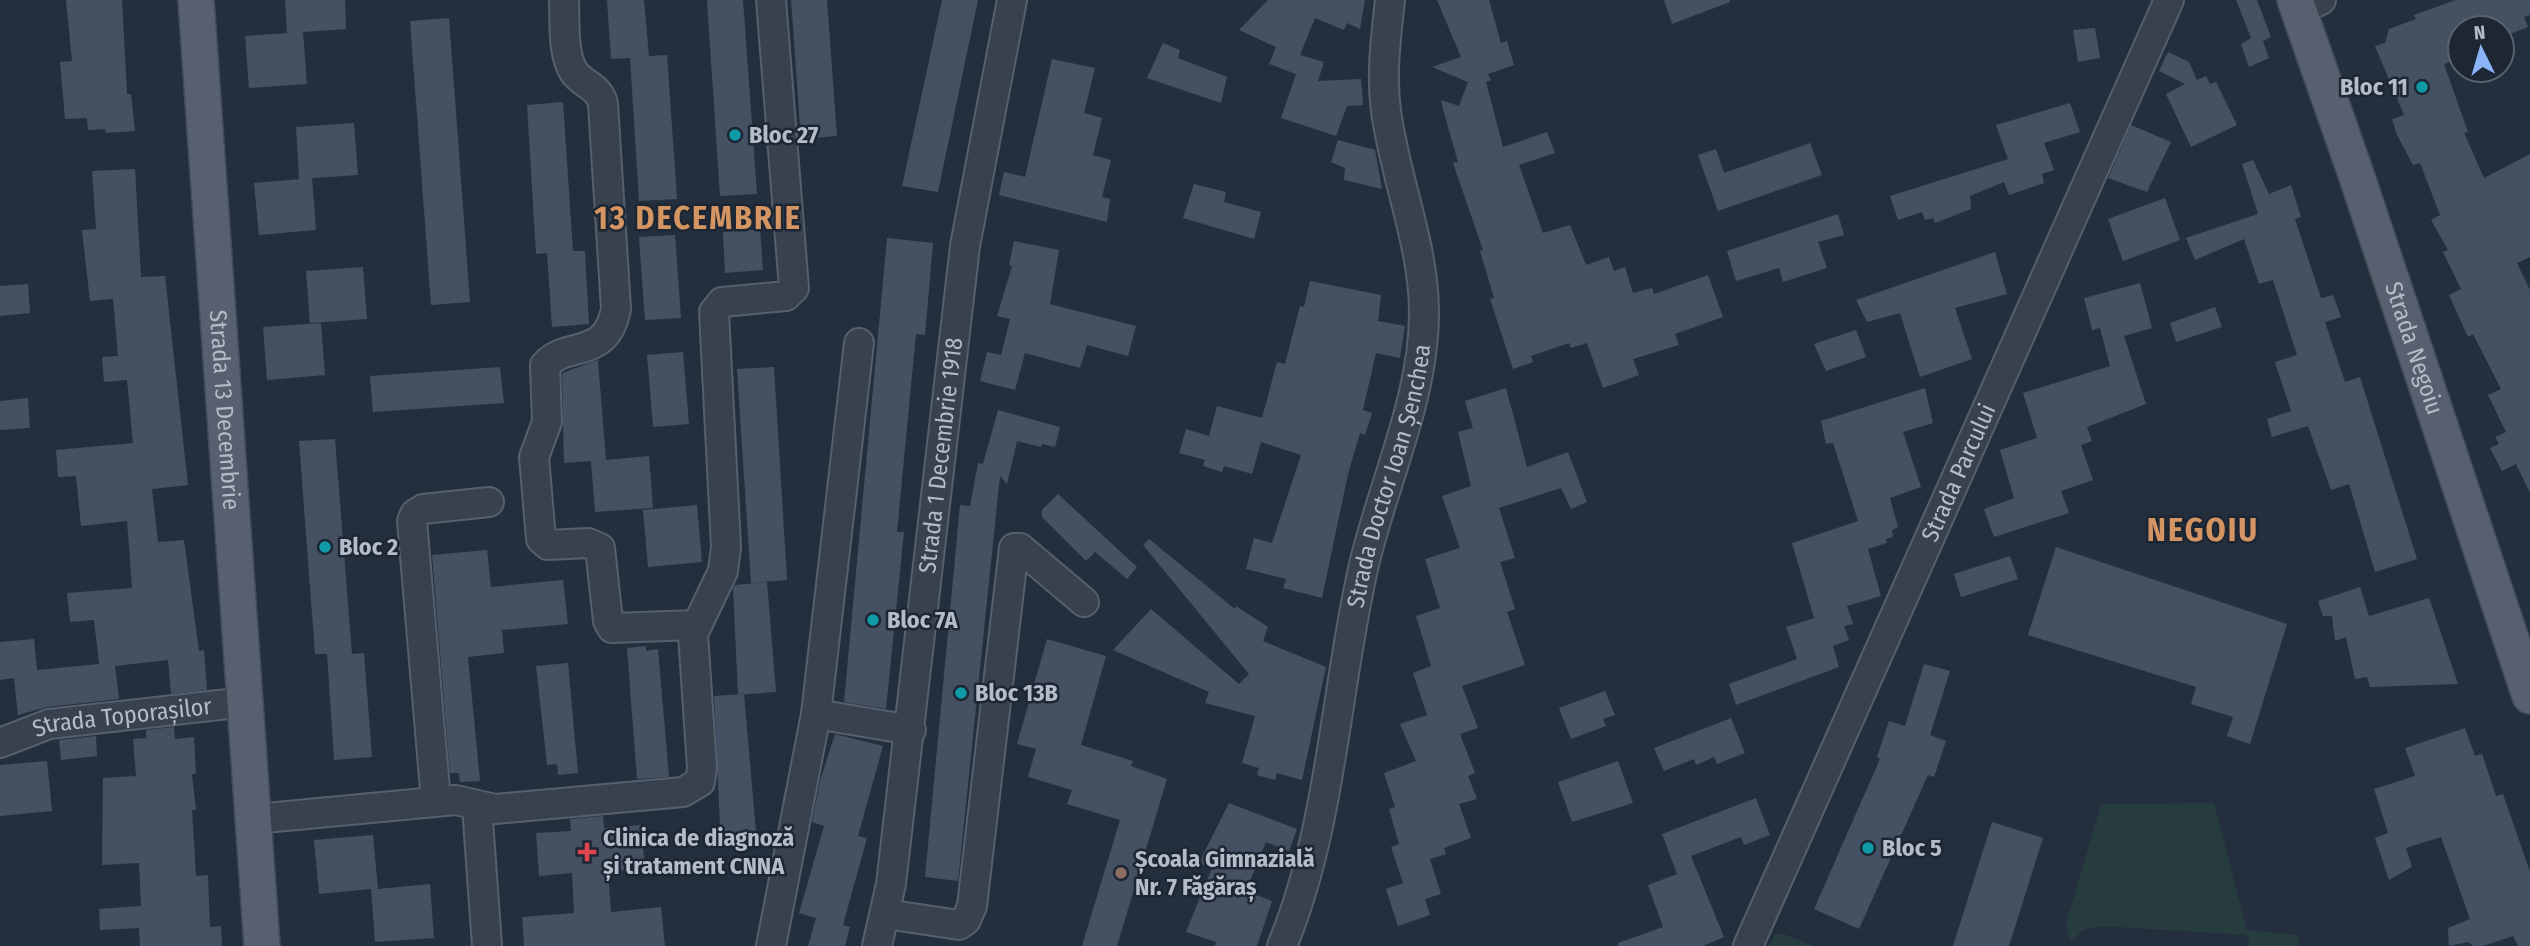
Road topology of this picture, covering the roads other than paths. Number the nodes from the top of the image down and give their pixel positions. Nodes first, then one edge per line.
1 (196, 0) edge
2 (564, 0) edge
3 (771, 0) edge
4 (1012, 0) edge
5 (1390, 0) edge
6 (2169, 0) edge
7 (2305, 4) edge
8 (859, 343) dead end
9 (489, 502) dead end
10 (1084, 602) dead end
11 (695, 625) junction
12 (2530, 696) edge
13 (246, 702) junction
14 (816, 714) junction
15 (911, 730) junction
16 (0, 743) edge
17 (436, 802) junction
18 (478, 806) junction
19 (254, 819) junction
20 (886, 914) junction
21 (262, 946) edge
22 (487, 946) edge
23 (771, 946) edge
24 (877, 946) edge
25 (1282, 946) edge
26 (1748, 946) edge

1 - 13 main road, Strada 13 Decembrie
2 - 11 street
3 - 11 street
4 - 15 street, Strada 1 Decembrie 1918
5 - 25 street, Strada Doctor Ioan Șenchea
6 - 26 street, Strada Parcului
7 - 12 main road, Strada Negoiu
8 - 14 street
9 - 17 street
10 - 20 street
11 - 18 street
13 - 16 street, Strada Toporașilor
13 - 19 main road, Strada 13 Decembrie
14 - 15 street
14 - 23 street
15 - 20 street, Strada 1 Decembrie 1918
17 - 18 street
17 - 19 street
18 - 22 street
19 - 21 main road, Strada 13 Decembrie
20 - 24 street, Strada 1 Decembrie 1918

